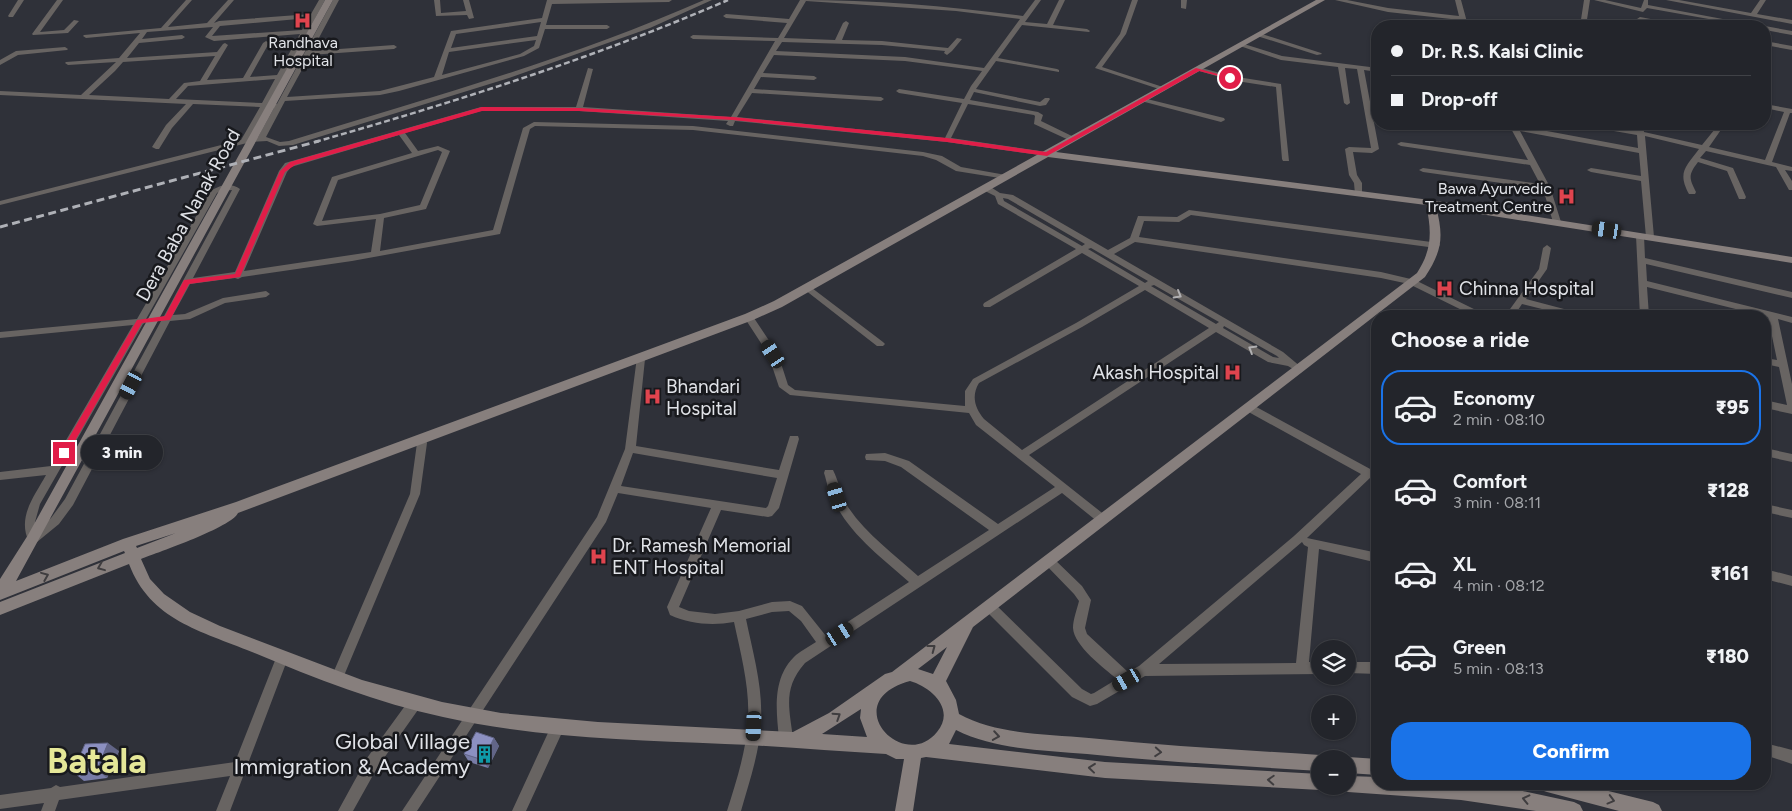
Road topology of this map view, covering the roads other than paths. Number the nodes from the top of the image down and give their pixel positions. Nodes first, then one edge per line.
1 (21, 0) edge
2 (60, 0) edge
3 (189, 0) edge
4 (231, 0) edge
5 (322, 0) edge
6 (329, 0) edge
7 (336, 0) edge
8 (437, 0) edge
9 (466, 0) edge
10 (668, 0) edge
11 (709, 0) edge
12 (803, 0) edge
13 (808, 0) edge
14 (1038, 0) edge
15 (1062, 0) edge
16 (1135, 0) edge
17 (1184, 0) edge
18 (1321, 0) edge
19 (1338, 0) edge
20 (1458, 0) edge
21 (1587, 0) edge
22 (1597, 0) edge
23 (1669, 0) edge
24 (1721, 0) edge
25 (1763, 0) edge
26 (549, 1) edge
27 (1645, 5) edge
28 (1184, 8) dead end
29 (1716, 8) junction
30 (469, 13) junction
31 (1753, 14) junction
32 (11, 16) dead end
33 (313, 16) junction
34 (726, 16) dead end
35 (544, 20) junction
36 (1446, 20) edge
37 (1463, 20) edge
38 (1583, 20) edge
39 (1640, 20) edge
40 (1725, 20) edge
41 (76, 21) dead end
42 (790, 21) junction
43 (1022, 21) junction
44 (1792, 22) edge
45 (219, 23) junction
46 (846, 23) dead end
47 (210, 24) junction
48 (542, 27) junction
49 (607, 27) dead end
50 (1049, 27) junction
51 (164, 28) junction
52 (474, 28) junction
53 (1771, 29) edge
54 (146, 30) junction
55 (1087, 31) dead end
56 (305, 32) junction
57 (1792, 33) edge
58 (1259, 35) junction
59 (86, 36) dead end
60 (182, 37) dead end
61 (693, 37) dead end
62 (539, 38) junction
63 (959, 39) dead end
64 (137, 40) junction
65 (778, 40) junction
66 (838, 42) junction
67 (266, 43) dead end
68 (1771, 44) edge
69 (224, 45) dead end
70 (1242, 45) junction
71 (394, 47) dead end
72 (64, 48) dead end
73 (1792, 48) edge
74 (447, 50) junction
75 (950, 50) junction
76 (307, 53) junction
77 (771, 53) junction
78 (219, 54) junction
79 (1319, 54) dead end
80 (994, 59) junction
81 (122, 60) junction
82 (0, 63) edge
83 (68, 63) dead end
84 (938, 63) junction
85 (1341, 66) junction
86 (1360, 68) junction
87 (590, 69) dead end
88 (1198, 69) junction
89 (1371, 69) edge
90 (986, 70) junction
91 (1057, 71) dead end
92 (758, 75) junction
93 (280, 77) junction
94 (814, 78) dead end
95 (437, 79) junction
96 (245, 80) junction
97 (202, 83) junction
98 (1164, 89) junction
99 (972, 90) junction
100 (749, 91) junction
101 (899, 91) dead end
102 (0, 93) edge
103 (83, 97) junction
104 (282, 99) junction
105 (881, 99) dead end
106 (1046, 99) dead end
107 (1143, 100) junction
108 (171, 101) junction
109 (192, 102) junction
110 (966, 102) junction
111 (1346, 103) dead end
112 (265, 105) junction
113 (278, 106) junction
114 (1771, 107) edge
115 (579, 109) junction
116 (1790, 111) edge
117 (733, 119) junction
118 (1221, 120) dead end
119 (1371, 127) edge
120 (1371, 130) edge
121 (1517, 130) edge
122 (1535, 130) edge
123 (1622, 130) edge
124 (1641, 130) edge
125 (1718, 130) edge
126 (726, 131) junction
127 (401, 132) junction
128 (1641, 133) junction
129 (261, 139) junction
130 (1074, 139) junction
131 (947, 140) junction
132 (244, 142) junction
133 (1401, 144) dead end
134 (156, 147) dead end
135 (1706, 148) junction
136 (1642, 151) junction
137 (416, 154) junction
138 (1047, 154) junction
139 (1286, 159) dead end
140 (1696, 160) junction
141 (1534, 163) junction
142 (1768, 163) junction
143 (1779, 166) junction
144 (1792, 169) edge
145 (1423, 170) dead end
146 (1592, 170) dead end
147 (1006, 177) junction
148 (1645, 179) junction
149 (1546, 187) junction
150 (986, 188) junction
151 (1792, 188) edge
152 (1692, 192) dead end
153 (1359, 194) junction
154 (1742, 197) dead end
155 (0, 203) edge
156 (1430, 203) junction
157 (380, 216) junction
158 (1558, 222) junction
159 (1645, 236) junction
160 (1134, 239) junction
161 (1436, 245) junction
162 (1087, 247) junction
163 (1547, 248) dead end
164 (375, 254) junction
165 (1107, 254) junction
166 (1641, 260) junction
167 (1792, 260) edge
168 (238, 276) junction
169 (187, 282) junction
170 (1412, 282) junction
171 (1150, 283) junction
172 (1642, 284) junction
173 (808, 288) junction
174 (266, 294) dead end
175 (1792, 295) edge
176 (1522, 301) junction
177 (987, 305) dead end
178 (1373, 310) edge
179 (1469, 310) edge
180 (1514, 310) edge
181 (1557, 310) edge
182 (1644, 310) edge
183 (1751, 310) edge
184 (1371, 311) edge
185 (1772, 315) joint
186 (749, 317) junction
187 (167, 318) junction
188 (1792, 320) edge
189 (140, 321) junction
190 (1221, 325) junction
191 (0, 335) edge
192 (880, 344) dead end
193 (640, 359) junction
194 (1771, 362) edge
195 (1783, 365) junction
196 (1294, 366) junction
197 (1771, 405) edge
198 (1792, 406) edge
199 (1248, 407) junction
200 (972, 410) junction
201 (1792, 410) edge
202 (794, 439) dead end
203 (422, 443) dead end
204 (630, 449) junction
205 (1771, 453) edge
206 (1022, 455) junction
207 (870, 457) dead end
208 (1792, 458) edge
209 (55, 470) junction
210 (830, 473) dead end
211 (1371, 473) edge
212 (784, 475) junction
213 (0, 476) edge
214 (1371, 476) edge
215 (1062, 488) junction
216 (616, 489) junction
217 (718, 505) junction
218 (1771, 509) edge
219 (1792, 514) edge
220 (1102, 519) junction
221 (998, 530) junction
222 (33, 538) junction
223 (1298, 539) junction
224 (1314, 543) junction
225 (130, 549) junction
226 (1371, 556) edge
227 (1048, 560) junction
228 (1771, 576) edge
229 (1792, 581) edge
230 (918, 583) junction
231 (3, 592) edge
232 (988, 606) junction
233 (0, 609) edge
234 (740, 616) junction
235 (967, 623) junction
236 (825, 644) junction
237 (282, 658) junction
238 (1311, 668) edge
239 (1356, 668) edge
240 (1371, 668) edge
241 (1302, 669) junction
242 (1143, 670) junction
243 (898, 675) junction
244 (337, 678) junction
245 (1127, 680) junction
246 (941, 687) junction
247 (876, 688) junction
248 (415, 703) junction
249 (470, 716) junction
250 (951, 718) junction
251 (558, 726) junction
252 (754, 737) junction
253 (791, 738) junction
254 (886, 746) junction
255 (920, 750) junction
256 (1121, 750) junction
257 (1771, 751) edge
258 (1204, 755) junction
259 (1792, 756) edge
260 (1311, 762) edge
261 (1356, 766) edge
262 (1371, 767) edge
263 (240, 768) junction
264 (1124, 771) junction
265 (1206, 776) junction
266 (1311, 782) edge
267 (1356, 784) edge
268 (1371, 785) edge
269 (1472, 790) edge
270 (1571, 790) edge
271 (56, 792) junction
272 (0, 802) edge
273 (48, 811) edge
274 (223, 811) edge
275 (345, 811) edge
276 (409, 811) edge
277 (520, 811) edge
278 (734, 811) edge
279 (904, 811) edge
280 (1574, 811) edge
281 (1653, 811) edge

1 - 32 street
2 - 41 street
3 - 51 street
4 - 47 street
5 - 33 street
6 - 222 main road, Dera Baba Nanak Road
7 - 76 street
8 - 30 street
9 - 30 street
10 - 26 street
11 - 129 street
12 - 42 street
13 - 43 street
14 - 43 street
15 - 50 street
16 - 98 street
17 - 28 street
18 - 58 main road
19 - 36 street
20 - 37 street
21 - 38 street
22 - 27 street
23 - 29 street
24 - 29 street
25 - 31 street
26 - 35 street
27 - 39 street
27 - 40 street
29 - 31 street
30 - 52 street
31 - 44 street
33 - 45 street
33 - 56 street
34 - 42 street
35 - 48 street
35 - 52 street
42 - 65 street
43 - 50 street
43 - 80 street
45 - 47 street
45 - 56 street
46 - 66 street
47 - 51 street
48 - 49 street
48 - 62 street
50 - 55 street
51 - 54 street
52 - 74 street
53 - 57 street
54 - 59 street
54 - 64 street
56 - 93 street
58 - 70 main road
58 - 79 street
60 - 64 street
61 - 65 street
62 - 74 street
62 - 95 street
63 - 75 street
64 - 81 street
65 - 66 street
65 - 77 street
66 - 75 street
67 - 96 street
68 - 73 street
69 - 78 street
70 - 85 street
70 - 88 main road
71 - 76 street
72 - 82 street
74 - 95 street
75 - 84 street
76 - 104 street
77 - 84 street
77 - 92 street
78 - 81 street
78 - 97 street
80 - 90 street
80 - 91 street
81 - 83 street
81 - 103 street
84 - 90 street
85 - 86 street
85 - 111 street
86 - 89 street
86 - 119 street
87 - 115 street
88 - 98 main road
88 - 139 street
90 - 99 street
92 - 94 street
92 - 100 street
93 - 96 street
93 - 112 street
95 - 104 street
96 - 97 street
97 - 108 street
98 - 107 main road
99 - 106 street
99 - 110 street
100 - 105 street
100 - 117 street
101 - 110 street
102 - 103 street
103 - 108 street
104 - 113 street
107 - 118 street
107 - 130 main road
108 - 109 street
109 - 112 street
109 - 134 street
110 - 130 street
110 - 131 street
112 - 113 street
112 - 132 street
113 - 129 street
114 - 116 street
115 - 117 street
115 - 127 street
116 - 142 street
117 - 126 street
117 - 131 street
120 - 153 street
121 - 141 street
122 - 136 street
123 - 128 street
124 - 128 street
125 - 135 street
126 - 147 street
126 - 164 street
127 - 137 street
127 - 168 street
128 - 135 street
128 - 136 street
129 - 132 street
130 - 138 main road
131 - 138 street
132 - 155 street
133 - 141 street
135 - 140 street
135 - 142 street
136 - 148 street
137 - 157 street
137 - 157 street
138 - 147 main road
138 - 153 main road
140 - 152 street
140 - 154 street
141 - 149 street
142 - 143 street
143 - 144 street
143 - 151 street
145 - 149 street
146 - 148 street
147 - 150 main road
148 - 159 street
149 - 158 street
150 - 162 street
150 - 173 main road
153 - 156 main road
156 - 158 main road
156 - 161 main road
157 - 164 street
158 - 159 main road
159 - 166 street
159 - 167 main road
160 - 161 street
160 - 165 street
160 - 170 street
161 - 170 main road
162 - 165 street
162 - 171 street
162 - 177 street
163 - 176 street
164 - 168 street
165 - 171 street
166 - 172 street
166 - 175 street
168 - 169 street
169 - 187 street
169 - 189 street
170 - 178 main road
170 - 179 street
171 - 190 street
171 - 200 street
172 - 182 street
172 - 183 street
173 - 186 main road
173 - 192 street
174 - 187 street
176 - 180 street
176 - 181 street
184 - 196 main road
185 - 188 street
185 - 195 street
186 - 193 main road
186 - 200 street
187 - 189 street
187 - 222 street
189 - 191 street
189 - 209 street
190 - 196 street
190 - 206 street
193 - 204 street
193 - 225 main road
194 - 195 street
195 - 198 street
196 - 199 main road
197 - 201 street
199 - 211 street
199 - 220 main road
200 - 206 street
202 - 212 street
203 - 244 street
204 - 212 street
204 - 216 street
205 - 208 street
206 - 215 street
207 - 221 street
209 - 213 street
209 - 222 street
210 - 230 street
212 - 217 street
214 - 223 street
215 - 220 street
215 - 221 street
216 - 217 street
216 - 249 street
217 - 234 street
218 - 219 street
220 - 227 main road
221 - 230 street
222 - 231 main road, Dera Baba Nanak Road
223 - 224 street
223 - 242 street
224 - 226 street
224 - 241 street
231 -> 225 main road
225 -> 233 main road
225 - 237 main road
227 - 232 main road
227 - 245 street
228 - 229 street
230 - 236 street
232 - 235 main road
232 - 245 street
234 - 236 street
234 - 252 street
243 -> 235 main road
235 - 246 main road
236 - 253 street
237 - 244 main road
237 - 263 street
238 - 241 street
239 - 240 street
241 - 242 street
242 - 245 street
243 - 246 main road
243 - 247 main road
244 - 248 main road
246 - 250 main road
253 -> 247 main road
247 - 254 main road
248 - 249 main road
248 - 275 street
249 - 251 main road
249 - 276 street
250 - 255 main road
250 -> 256 main road
251 - 252 main road
251 - 277 street
252 - 253 main road
252 - 278 street
253 - 254 main road
254 - 255 main road
264 -> 255 main road
255 - 279 main road
256 -> 258 main road
256 - 264 main road
257 - 259 street
258 - 260 main road
258 - 265 main road
261 - 262 main road
263 - 271 street
263 - 274 street
264 - 265 main road
266 -> 265 main road
268 -> 267 main road
280 -> 269 main road
270 -> 281 main road
271 - 272 street
271 - 273 street

